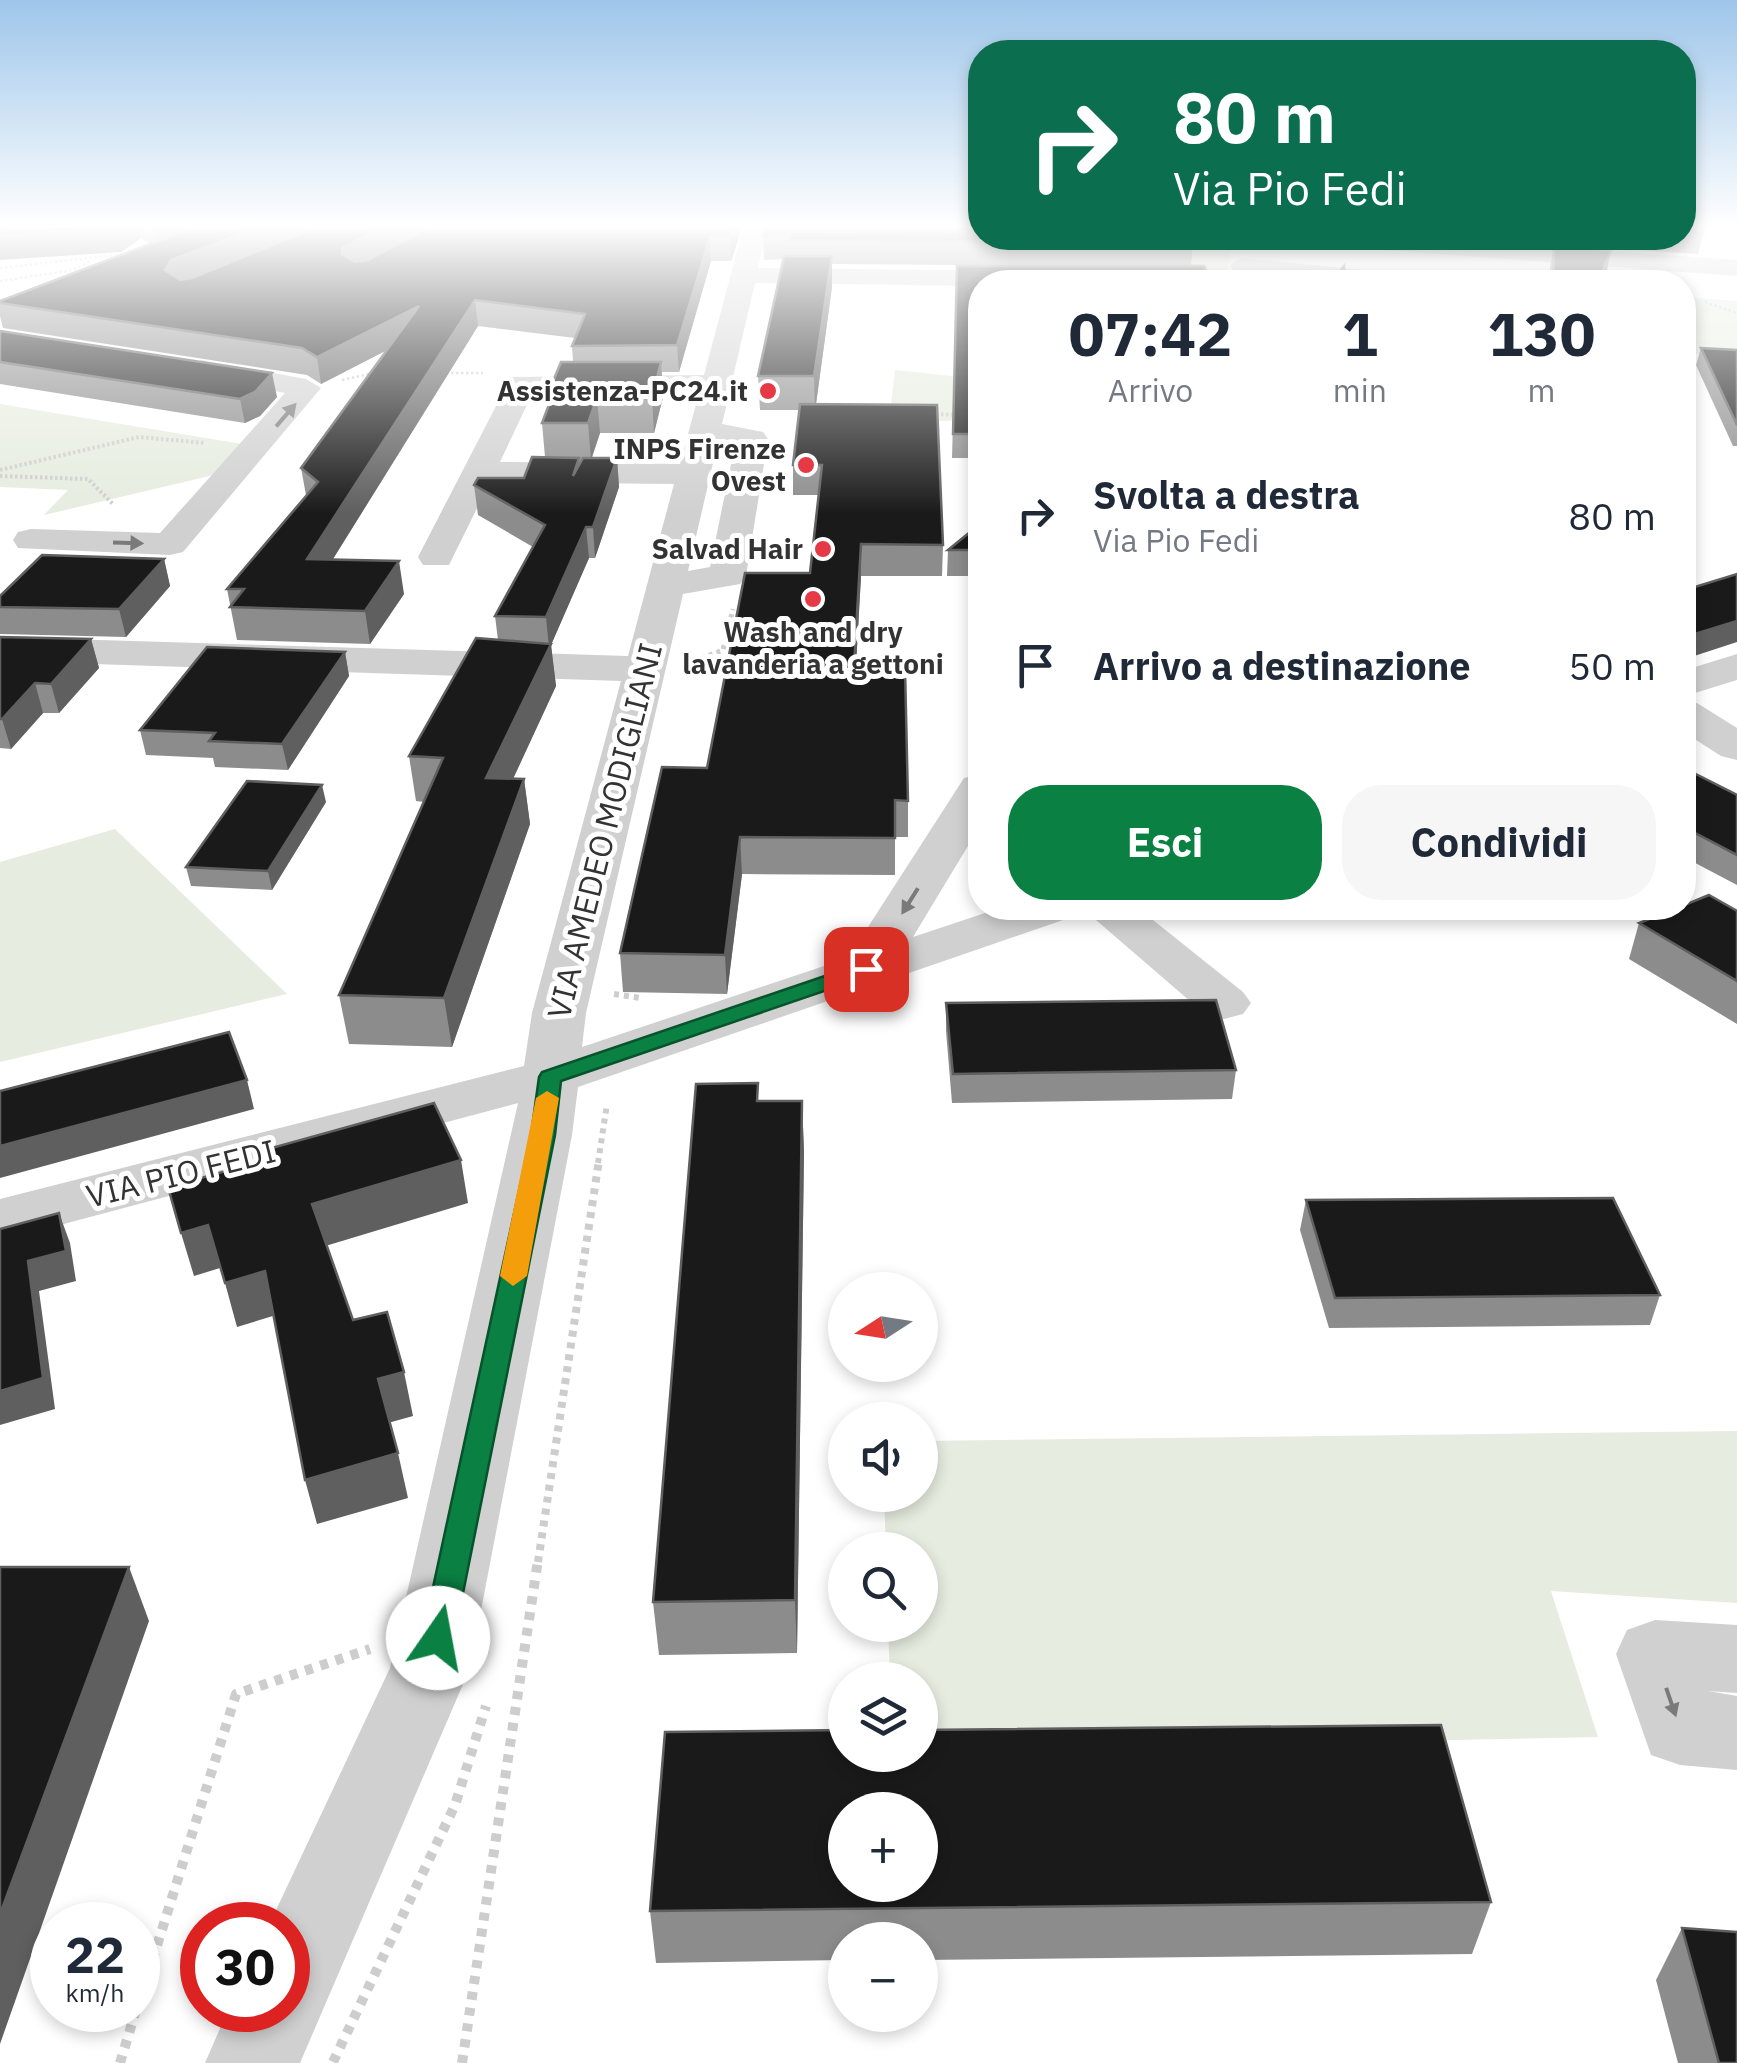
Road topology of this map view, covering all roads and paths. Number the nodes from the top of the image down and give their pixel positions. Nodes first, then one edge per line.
1 (731, 321) edge
2 (169, 364) edge
3 (714, 384) junction
4 (928, 414) edge
5 (962, 415) edge
6 (702, 430) junction
7 (258, 448) junction
8 (478, 472) junction
9 (0, 473) edge
10 (692, 474) junction
11 (221, 487) junction
12 (139, 508) junction
13 (436, 556) dead end
14 (665, 586) junction
15 (0, 649) edge
16 (693, 652) dead end
17 (691, 662) dead end
18 (1737, 666) edge
19 (644, 669) junction
20 (1696, 680) edge
21 (1696, 704) edge
22 (1737, 714) edge
23 (1696, 721) edge
24 (1737, 746) edge
25 (968, 808) edge
26 (942, 851) junction
27 (968, 885) edge
28 (1012, 920) edge
29 (1122, 920) edge
30 (866, 969) junction
31 (618, 976) edge
32 (652, 1000) edge
33 (1224, 1002) dead end
34 (582, 1084) junction
35 (0, 1220) edge
36 (389, 1643) dead end
37 (1737, 1659) edge
38 (1737, 1733) edge
39 (160, 1935) edge
40 (310, 1937) edge
41 (130, 2032) edge
42 (266, 2032) edge
43 (120, 2063) edge
44 (252, 2063) edge
45 (462, 2063) edge

1 - 3 street, VIA AMEDEO MODIGLIANI
7 -> 2 street
3 - 6 street, VIA AMEDEO MODIGLIANI
3 - 8 street
4 - 5 path
6 - 10 street, VIA AMEDEO MODIGLIANI
6 - 14 street
7 - 9 path
7 - 11 street
8 - 10 street
8 - 13 street
9 - 12 path
10 - 14 street, VIA AMEDEO MODIGLIANI
11 - 12 street
12 -> 11 street
14 - 19 street, VIA AMEDEO MODIGLIANI
15 - 19 street
16 - 17 path
18 - 20 street
19 - 34 street, VIA AMEDEO MODIGLIANI
21 - 22 street
23 - 24 street
25 - 26 street
26 - 27 street
26 -> 30 street
28 - 30 street, VIA PIO FEDI
29 - 33 street
30 - 34 street, VIA PIO FEDI
31 - 32 path
34 - 35 street, VIA PIO FEDI
34 - 40 street, VIA AMEDEO MODIGLIANI
34 - 45 path
36 - 39 path
37 -> 38 street
41 - 43 path
42 - 44 street

